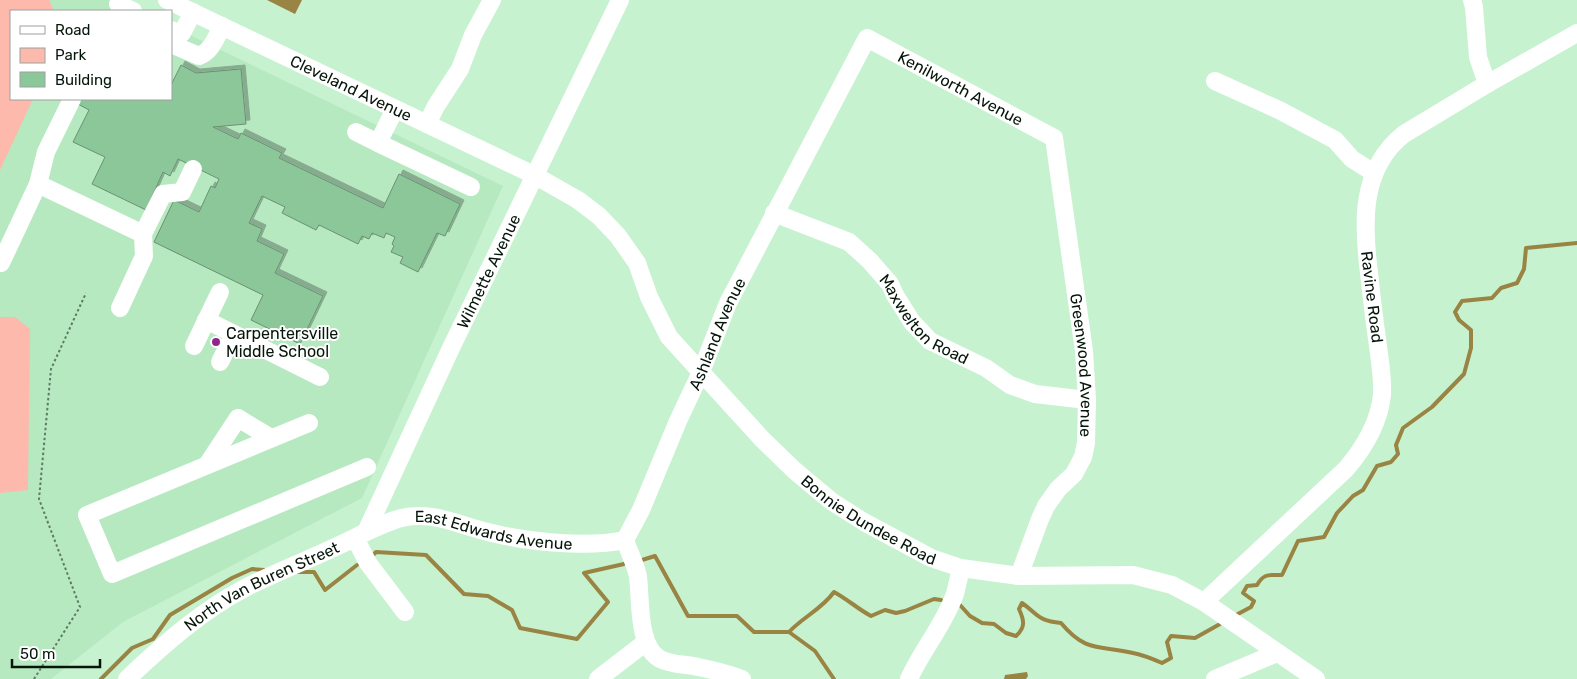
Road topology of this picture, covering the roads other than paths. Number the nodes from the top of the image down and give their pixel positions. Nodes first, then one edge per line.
1 (167, 0) edge
2 (492, 0) edge
3 (620, 0) edge
4 (1472, 0) edge
5 (193, 12) junction
6 (222, 26) junction
7 (172, 30) edge
8 (1577, 32) edge
9 (867, 38) joint
10 (172, 44) edge
11 (1215, 81) dead end
12 (1487, 84) junction
13 (72, 100) edge
14 (395, 109) junction
15 (427, 124) junction
16 (356, 132) dead end
17 (1054, 138) joint
18 (378, 143) junction
19 (193, 169) dead end
20 (1374, 173) junction
21 (534, 175) junction
22 (38, 184) junction
23 (471, 187) dead end
24 (774, 213) junction
25 (143, 234) junction
26 (1, 263) edge
27 (220, 292) dead end
28 (120, 308) dead end
29 (206, 320) junction
30 (234, 334) junction
31 (194, 346) dead end
32 (220, 362) dead end
33 (700, 372) junction
34 (320, 377) dead end
35 (1087, 400) junction
36 (309, 422) dead end
37 (271, 438) junction
38 (207, 465) junction
39 (367, 467) dead end
40 (360, 535) junction
41 (625, 540) junction
42 (961, 568) junction
43 (1019, 576) junction
44 (1204, 602) junction
45 (405, 612) dead end
46 (646, 642) junction
47 (1277, 653) junction
48 (127, 679) edge
49 (598, 679) edge
50 (742, 679) edge
51 (908, 679) edge
52 (1215, 679) edge
53 (1316, 679) edge

1 - 5 street, Cleveland Avenue
2 - 15 street
3 - 21 street, Wilmette Avenue
4 - 12 street
5 - 6 street, Cleveland Avenue
5 - 7 street
6 - 10 street
6 - 14 street, Cleveland Avenue
8 - 12 street, Ravine Road
9 - 17 street, Kenilworth Avenue
9 - 24 street, Ashland Avenue
11 - 20 street
12 - 20 street, Ravine Road
13 - 22 street
14 - 15 street, Cleveland Avenue
14 - 18 street
15 - 21 street, Cleveland Avenue
16 - 18 street
17 - 35 street, Greenwood Avenue
18 - 23 street
19 - 25 street
20 - 44 street, Ravine Road
21 - 33 street, Bonnie Dundee Road
21 - 40 street, Wilmette Avenue
22 - 25 street
22 - 26 street
24 - 33 street, Ashland Avenue
24 - 35 street, Maxwelton Road
25 - 28 street
27 - 29 street
29 - 30 street
29 - 31 street
30 - 32 street
30 - 34 street
33 - 41 street, Ashland Avenue
33 - 42 street, Bonnie Dundee Road
35 - 43 street, Greenwood Avenue
36 - 37 street
37 - 38 street
37 - 38 street
38 - 39 street
40 - 41 street, East Edwards Avenue
40 - 45 street
40 - 48 street, North Van Buren Street
41 - 46 street
42 - 43 street, Bonnie Dundee Road
42 - 51 street
43 - 44 street, Bonnie Dundee Road
44 - 47 street, Bonnie Dundee Road
46 - 49 street
46 - 50 street
47 - 52 street
47 - 53 street, Bonnie Dundee Road

